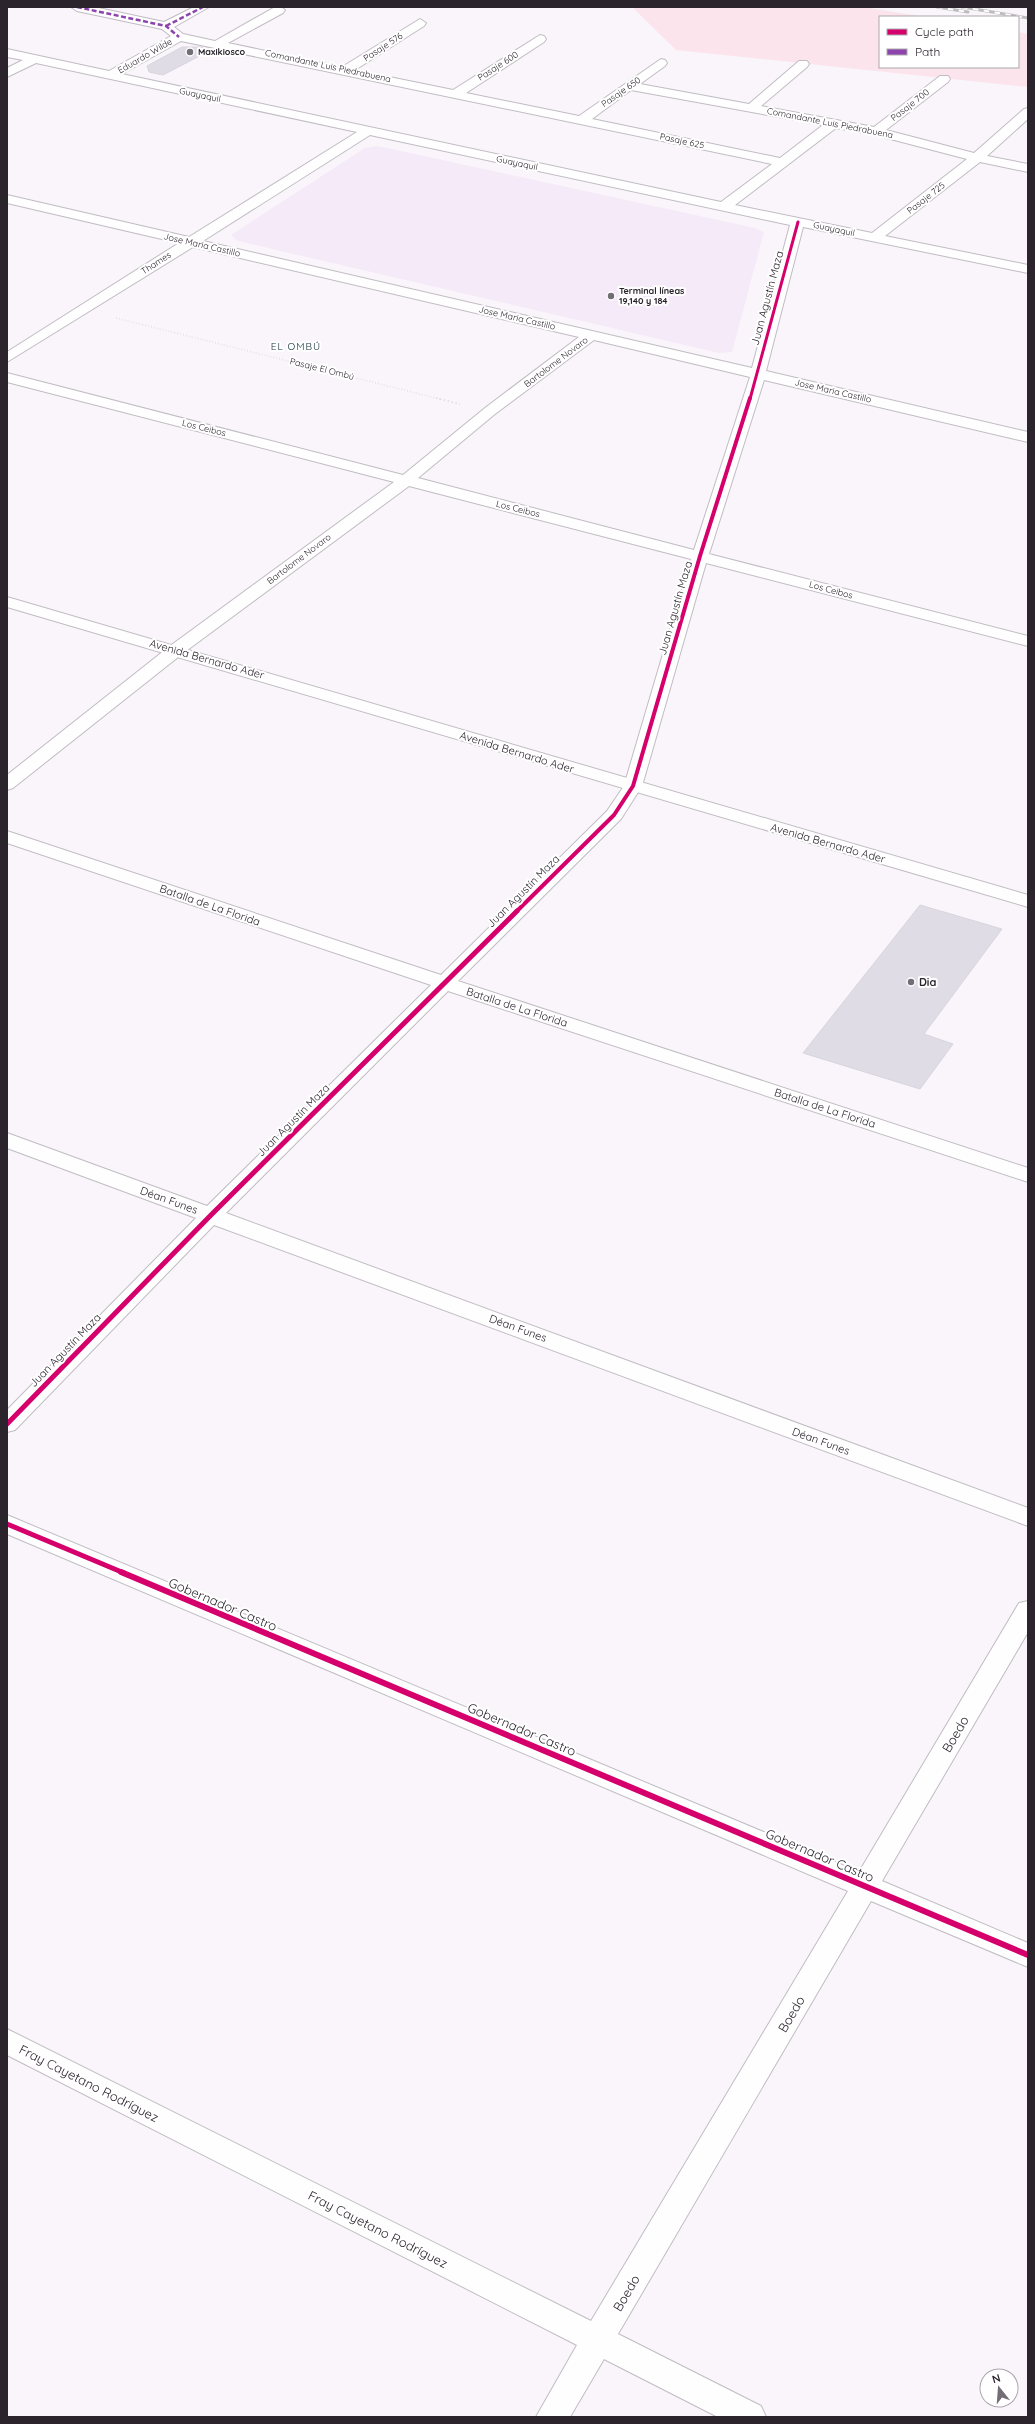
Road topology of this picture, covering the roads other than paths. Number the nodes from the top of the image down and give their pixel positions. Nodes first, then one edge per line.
1 (77, 7) edge
2 (203, 7) edge
3 (279, 10) dead end
4 (420, 23) dead end
5 (166, 26) junction
6 (179, 37) junction
7 (540, 39) dead end
8 (218, 44) junction
9 (7, 53) edge
10 (34, 59) junction
11 (661, 63) dead end
12 (803, 64) dead end
13 (346, 70) junction
14 (7, 73) edge
15 (111, 75) junction
16 (944, 79) dead end
17 (630, 86) junction
18 (457, 93) junction
19 (752, 108) junction
20 (1028, 112) edge
21 (582, 120) junction
22 (834, 123) junction
23 (367, 131) junction
24 (876, 131) junction
25 (977, 158) junction
26 (782, 162) junction
27 (1028, 168) edge
28 (7, 199) edge
29 (724, 207) junction
30 (798, 222) junction
31 (874, 238) junction
32 (190, 242) junction
33 (1026, 266) edge
34 (591, 335) junction
35 (7, 358) edge
36 (758, 374) junction
37 (7, 377) edge
38 (1028, 437) edge
39 (406, 480) junction
40 (700, 556) junction
41 (7, 602) edge
42 (1028, 641) edge
43 (176, 650) junction
44 (7, 784) edge
45 (633, 786) junction
46 (7, 837) edge
47 (1028, 901) edge
48 (444, 983) junction
49 (7, 1140) edge
50 (1028, 1175) edge
51 (212, 1215) junction
52 (7, 1424) edge
53 (1028, 1517) edge
54 (7, 1524) edge
55 (1028, 1610) edge
56 (865, 1886) junction
57 (1028, 1955) edge
58 (7, 2041) edge
59 (598, 2341) junction
60 (552, 2417) edge
61 (750, 2417) edge

1 - 5 street
2 - 5 street
3 - 8 street
4 - 13 street, Pasaje 576
5 - 6 street
6 - 8 street, Comandante Luis Piedrabuena
6 - 15 street, Eduardo Wilde
7 - 18 street, Pasaje 600
8 - 13 street, Comandante Luis Piedrabuena
9 - 10 street, Guayaquil
10 - 14 street
10 - 15 street, Guayaquil
11 - 17 street, Pasaje 650
12 - 19 street
13 - 18 street, Comandante Luis Piedrabuena
15 - 23 street, Guayaquil
16 - 24 street, Pasaje 700
17 - 19 street, Comandante Luis Piedrabuena
17 - 21 street, Pasaje 650
18 - 21 street, Comandante Luis Piedrabuena
19 - 22 street, Comandante Luis Piedrabuena
20 - 25 street, Pasaje 725
21 - 26 street, Pasaje 625
22 - 24 street, Comandante Luis Piedrabuena
22 - 26 street
23 - 29 street, Guayaquil
23 - 32 street, Thames
24 - 25 street, Comandante Luis Piedrabuena
25 - 27 street, Comandante Luis Piedrabuena
25 - 31 street, Pasaje 725
26 - 29 street
28 - 32 street, Jose Maria Castillo
29 - 30 street, Guayaquil
30 - 31 street, Guayaquil
30 - 36 street, Juan Agustín Maza
31 - 33 street, Guayaquil
32 - 34 street, Jose Maria Castillo
32 - 35 street, Thames
34 - 36 street, Jose Maria Castillo
34 - 39 street, Bartolome Novaro
36 - 38 street, Jose Maria Castillo
36 - 40 street, Juan Agustín Maza
37 - 39 street, Los Ceibos
39 - 40 street, Los Ceibos
39 - 43 street, Bartolome Novaro
40 - 42 street, Los Ceibos
40 - 45 street, Juan Agustín Maza
41 - 43 street, Avenida Bernardo Ader
43 - 44 street, Bartolome Novaro
43 - 45 street, Avenida Bernardo Ader
45 - 47 street, Avenida Bernardo Ader
45 - 48 street, Juan Agustín Maza
46 - 48 street, Batalla de La Florida
48 - 50 street, Batalla de La Florida
48 - 51 street, Juan Agustín Maza
49 - 51 street, Déan Funes
51 - 52 street, Juan Agustín Maza
51 - 53 street, Déan Funes
54 - 56 street, Gobernador Castro
55 - 56 street, Boedo
56 - 57 street, Gobernador Castro
56 - 59 street, Boedo
58 - 59 street, Fray Cayetano Rodríguez
59 - 60 street, Boedo
59 - 61 street, Fray Cayetano Rodríguez

